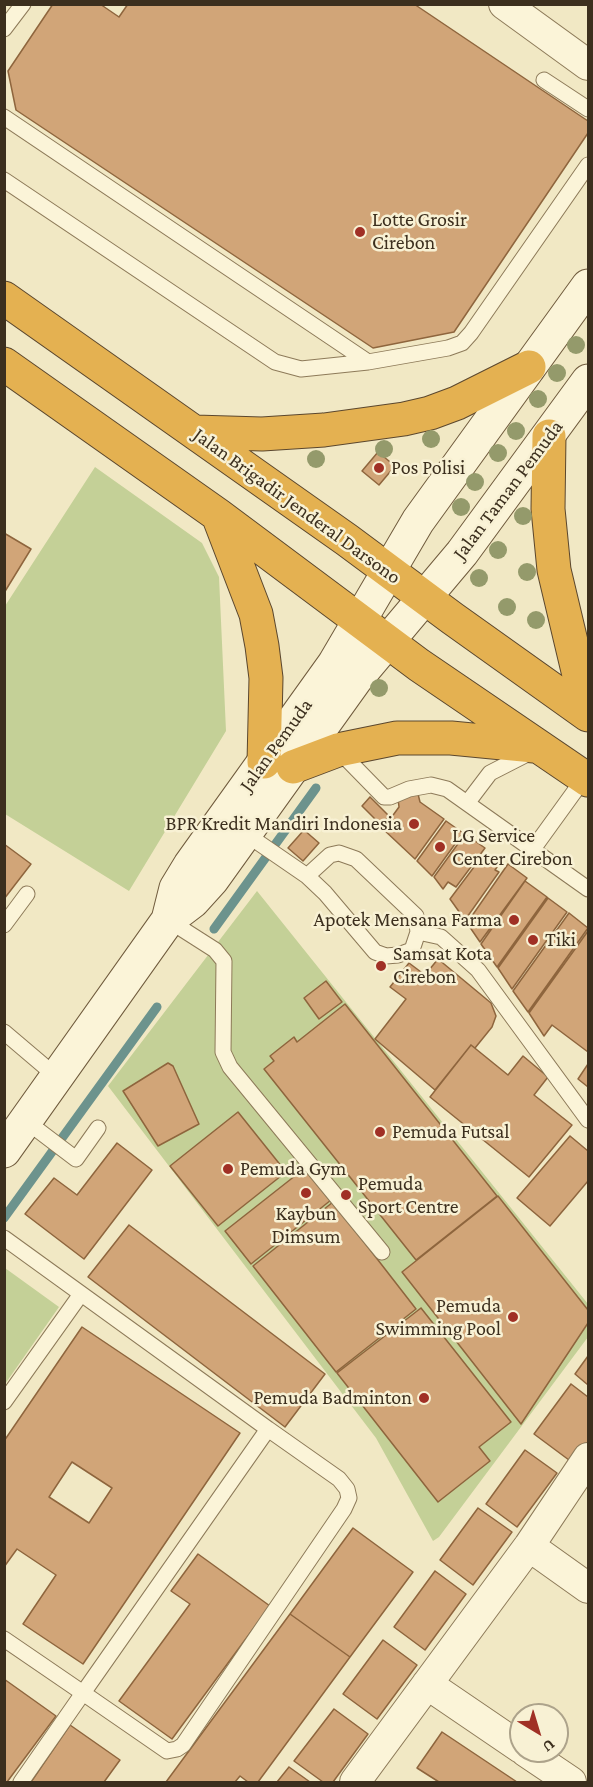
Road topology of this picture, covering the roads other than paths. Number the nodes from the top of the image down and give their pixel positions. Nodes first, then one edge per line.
1 (504, 4) edge
2 (17, 7) edge
3 (4, 29) edge
4 (588, 65) edge
5 (544, 80) dead end
6 (588, 108) edge
7 (4, 117) edge
8 (588, 165) edge
9 (4, 180) edge
10 (588, 286) edge
11 (4, 298) edge
12 (368, 362) junction
13 (4, 364) edge
14 (529, 367) junction
15 (588, 381) edge
16 (195, 432) junction
17 (549, 436) junction
18 (218, 515) junction
19 (389, 571) junction
20 (425, 598) junction
21 (360, 621) junction
22 (387, 642) junction
23 (584, 673) edge
24 (588, 714) edge
25 (542, 747) junction
26 (338, 750) junction
27 (279, 764) junction
28 (587, 778) edge
29 (468, 802) junction
30 (244, 833) junction
31 (532, 849) junction
32 (307, 876) junction
33 (588, 889) edge
34 (27, 894) dead end
35 (168, 920) junction
36 (4, 925) edge
37 (418, 932) junction
38 (4, 1032) edge
39 (57, 1077) junction
40 (588, 1120) edge
41 (26, 1121) junction
42 (98, 1128) dead end
43 (4, 1151) edge
44 (4, 1238) edge
45 (382, 1252) dead end
46 (81, 1294) junction
47 (4, 1402) edge
48 (268, 1429) junction
49 (588, 1458) edge
50 (529, 1546) junction
51 (588, 1588) edge
52 (4, 1639) edge
53 (427, 1684) junction
54 (83, 1693) junction
55 (509, 1740) edge
56 (542, 1763) edge
57 (21, 1782) edge
58 (355, 1782) edge
59 (570, 1782) edge

1 - 4 street
2 - 3 lane
5 - 6 lane
7 - 12 lane
8 - 12 lane
9 - 12 lane
10 - 14 street
11 - 16 highway, Jalan Brigadir Jenderal Darsono
13 - 18 highway
14 - 16 highway
14 - 19 street
15 - 17 street, Jalan Taman Pemuda
16 - 19 highway, Jalan Brigadir Jenderal Darsono
17 - 20 street, Jalan Taman Pemuda
17 - 23 highway
18 - 21 highway
18 - 27 highway
19 - 20 highway, Jalan Brigadir Jenderal Darsono
19 - 21 street, Jalan Pemuda
20 - 22 street, Jalan Pemuda
20 - 24 highway, Jalan Brigadir Jenderal Darsono
21 - 22 highway
21 - 27 street, Jalan Pemuda
22 - 25 highway
22 - 27 street, Jalan Pemuda
23 - 24 highway
25 - 26 highway
25 - 28 highway
25 - 29 lane
26 - 27 highway
26 - 29 lane
27 - 30 street, Jalan Pemuda
28 - 31 lane
29 - 31 lane
30 - 32 lane
30 - 35 street, Jalan Pemuda
31 - 33 lane
32 - 37 lane
32 - 37 lane
34 - 36 lane
35 - 39 street, Jalan Pemuda
35 - 45 lane
37 - 40 lane
38 - 39 lane
39 - 41 street, Jalan Pemuda
41 - 42 lane
41 - 43 street, Jalan Pemuda
44 - 46 lane
46 - 47 lane
46 - 48 lane
48 - 54 lane
48 - 54 lane
49 - 50 street
50 - 51 street
50 - 53 street
52 - 54 lane
53 - 55 street
53 - 58 street
54 - 57 lane
56 - 59 street

